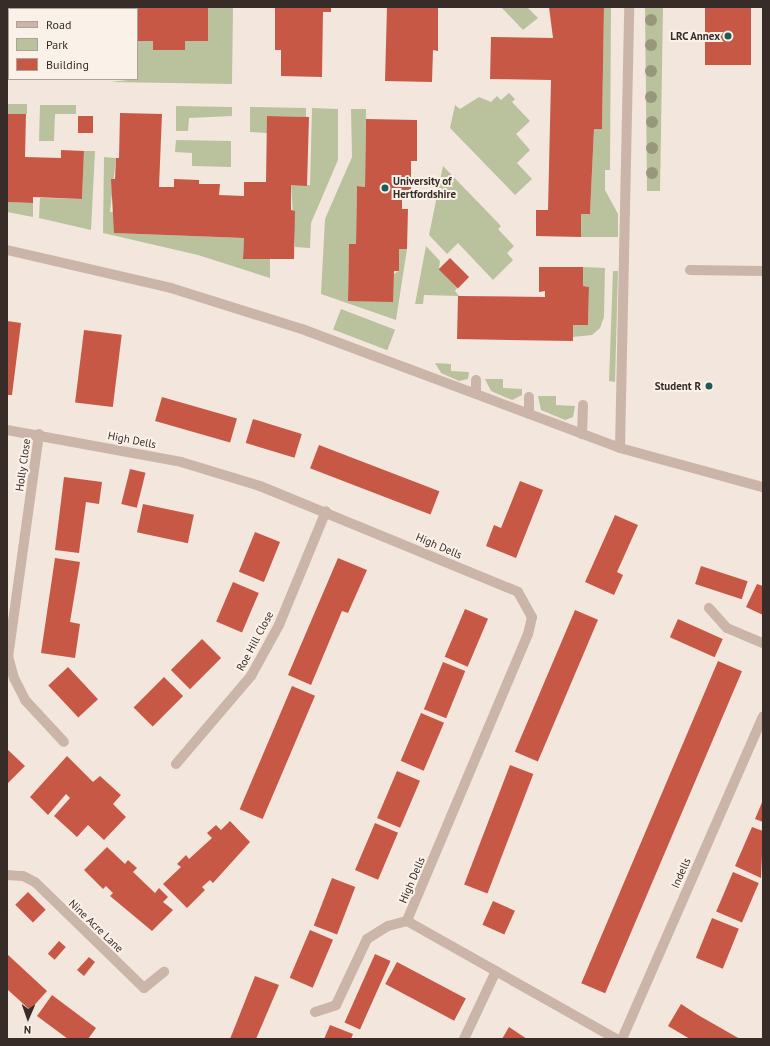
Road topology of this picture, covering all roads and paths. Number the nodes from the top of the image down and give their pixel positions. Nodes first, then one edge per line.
1 (630, 7) edge
2 (7, 250) edge
3 (690, 270) dead end
4 (763, 271) edge
5 (476, 380) dead end
6 (476, 393) junction
7 (529, 397) dead end
8 (583, 405) dead end
9 (529, 414) junction
10 (7, 430) edge
11 (39, 434) junction
12 (582, 434) junction
13 (620, 448) junction
14 (763, 487) edge
15 (326, 511) junction
16 (709, 608) dead end
17 (763, 643) edge
18 (763, 716) edge
19 (64, 742) dead end
20 (176, 764) dead end
21 (7, 876) edge
22 (408, 921) junction
23 (496, 971) junction
24 (164, 972) dead end
25 (315, 1012) dead end
26 (464, 1039) edge
27 (616, 1039) edge
28 (622, 1039) edge

1 - 13 street
2 - 6 street
3 - 4 street
5 - 6 street
6 - 9 street
7 - 9 street
8 - 12 street
9 - 12 street
10 - 11 street, High Dells
11 - 15 street, High Dells
11 - 19 street, Holly Close
12 - 13 street
13 - 14 street
15 - 20 street, Roe Hill Close
15 - 22 street, High Dells
16 - 17 street
18 - 28 street, Indells
21 - 24 street, Nine Acre Lane
22 - 23 street, High Dells
22 - 25 street, High Dells
23 - 26 street
23 - 27 street, High Dells

